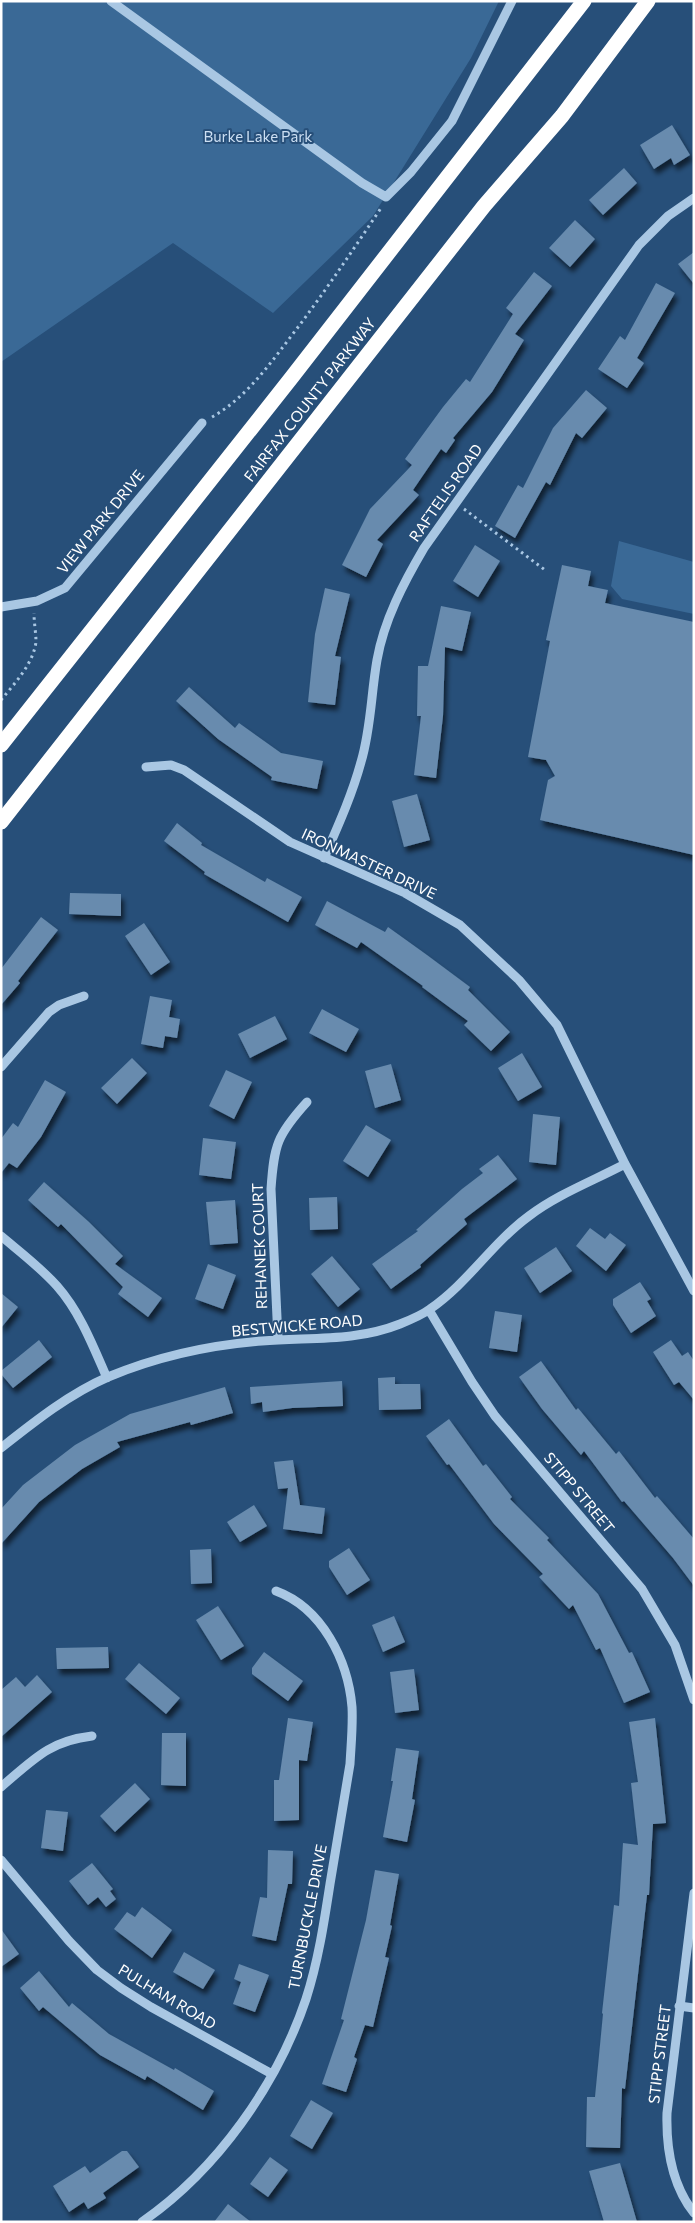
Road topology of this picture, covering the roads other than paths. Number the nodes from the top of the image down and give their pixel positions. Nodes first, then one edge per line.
1 (111, 1) edge
2 (512, 1) edge
3 (584, 1) edge
4 (648, 1) edge
5 (694, 198) edge
6 (202, 422) road end
7 (1, 607) edge
8 (1, 745) edge
9 (146, 767) dead end
10 (1, 822) edge
11 (324, 858) junction
12 (84, 996) dead end
13 (1, 1067) edge
14 (306, 1102) dead end
15 (626, 1164) junction
16 (1, 1236) edge
17 (694, 1292) edge
18 (429, 1310) junction
19 (278, 1339) junction
20 (107, 1378) junction
21 (1, 1448) edge
22 (276, 1591) dead end
23 (694, 1700) edge
24 (92, 1736) dead end
25 (1, 1787) edge
26 (1, 1860) edge
27 (694, 1892) edge
28 (679, 2006) junction
29 (694, 2008) edge
30 (272, 2074) junction
31 (694, 2213) edge
32 (145, 2221) edge

1 - 2 street
3 - 8 highway, FAIRFAX COUNTY PARKWAY
4 - 10 highway, FAIRFAX COUNTY PARKWAY
5 - 11 street, RAFTELIS ROAD
6 - 7 street, VIEW PARK DRIVE
9 - 11 street, IRONMASTER DRIVE
11 - 15 street, IRONMASTER DRIVE
12 - 13 street
14 - 19 street, REHANEK COURT
15 - 17 street, IRONMASTER DRIVE
15 - 18 street, BESTWICKE ROAD
16 - 20 street
18 - 19 street, BESTWICKE ROAD
18 - 23 street, STIPP STREET
19 - 20 street, BESTWICKE ROAD
20 - 21 street, BESTWICKE ROAD
22 - 30 street, TURNBUCKLE DRIVE
24 - 25 street
26 - 30 street, PULHAM ROAD
27 - 28 street, STIPP STREET
28 - 29 street
28 - 31 street, STIPP STREET
30 - 32 street, TURNBUCKLE DRIVE

